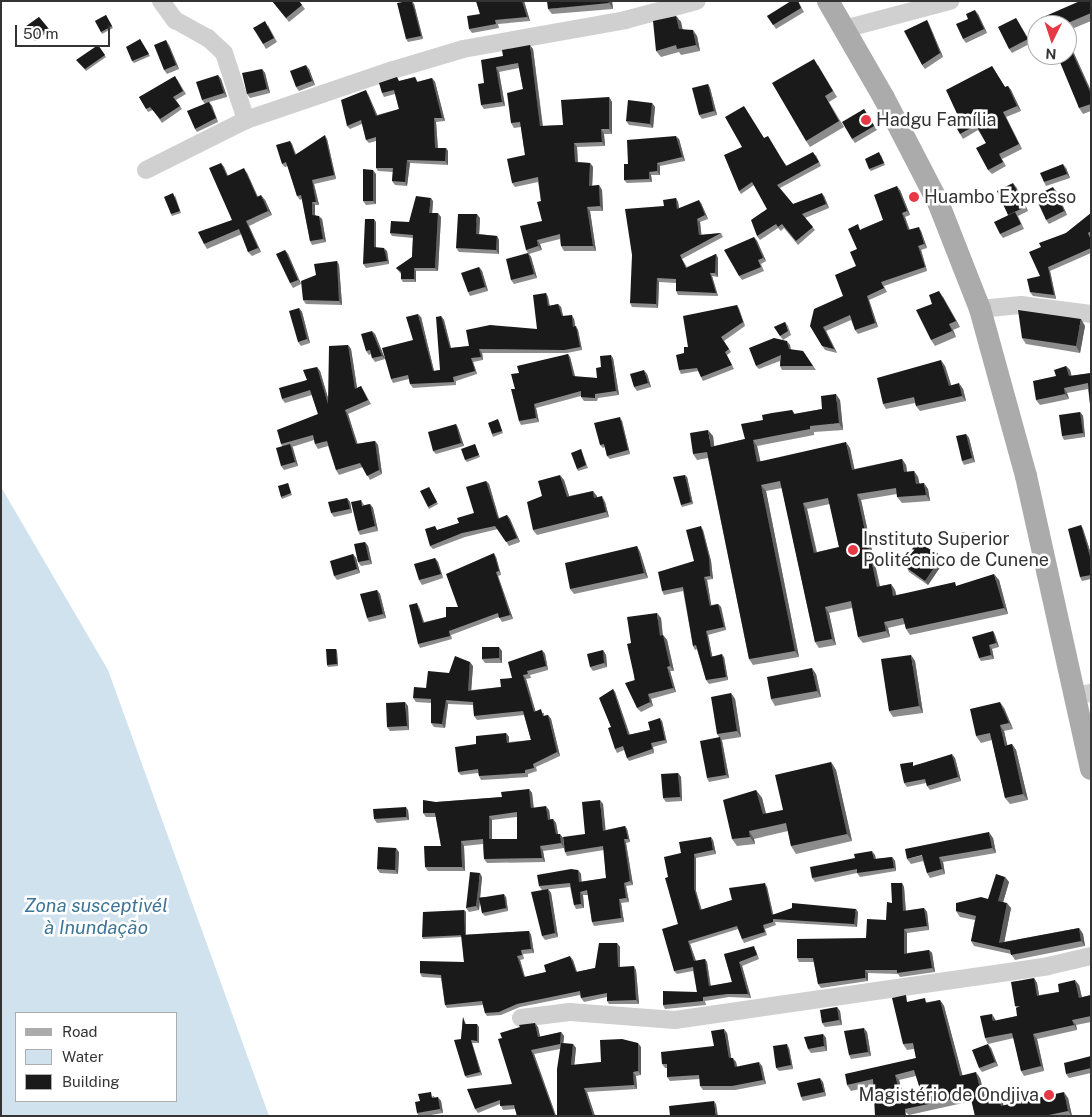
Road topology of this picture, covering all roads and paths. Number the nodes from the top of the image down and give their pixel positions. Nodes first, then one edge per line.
1 (161, 1) edge
2 (697, 1) edge
3 (828, 1) edge
4 (950, 1) edge
5 (844, 29) junction
6 (246, 120) junction
7 (146, 170) dead end
8 (980, 309) junction
9 (1091, 314) edge
10 (1083, 694) edge
11 (1091, 770) edge
12 (1091, 956) edge
13 (521, 1018) dead end

1 - 6 street
2 - 6 street
3 - 5 main road
4 - 5 street
5 - 8 main road
6 - 7 street
8 - 9 street
8 - 10 main road
10 - 11 main road
12 - 13 street

